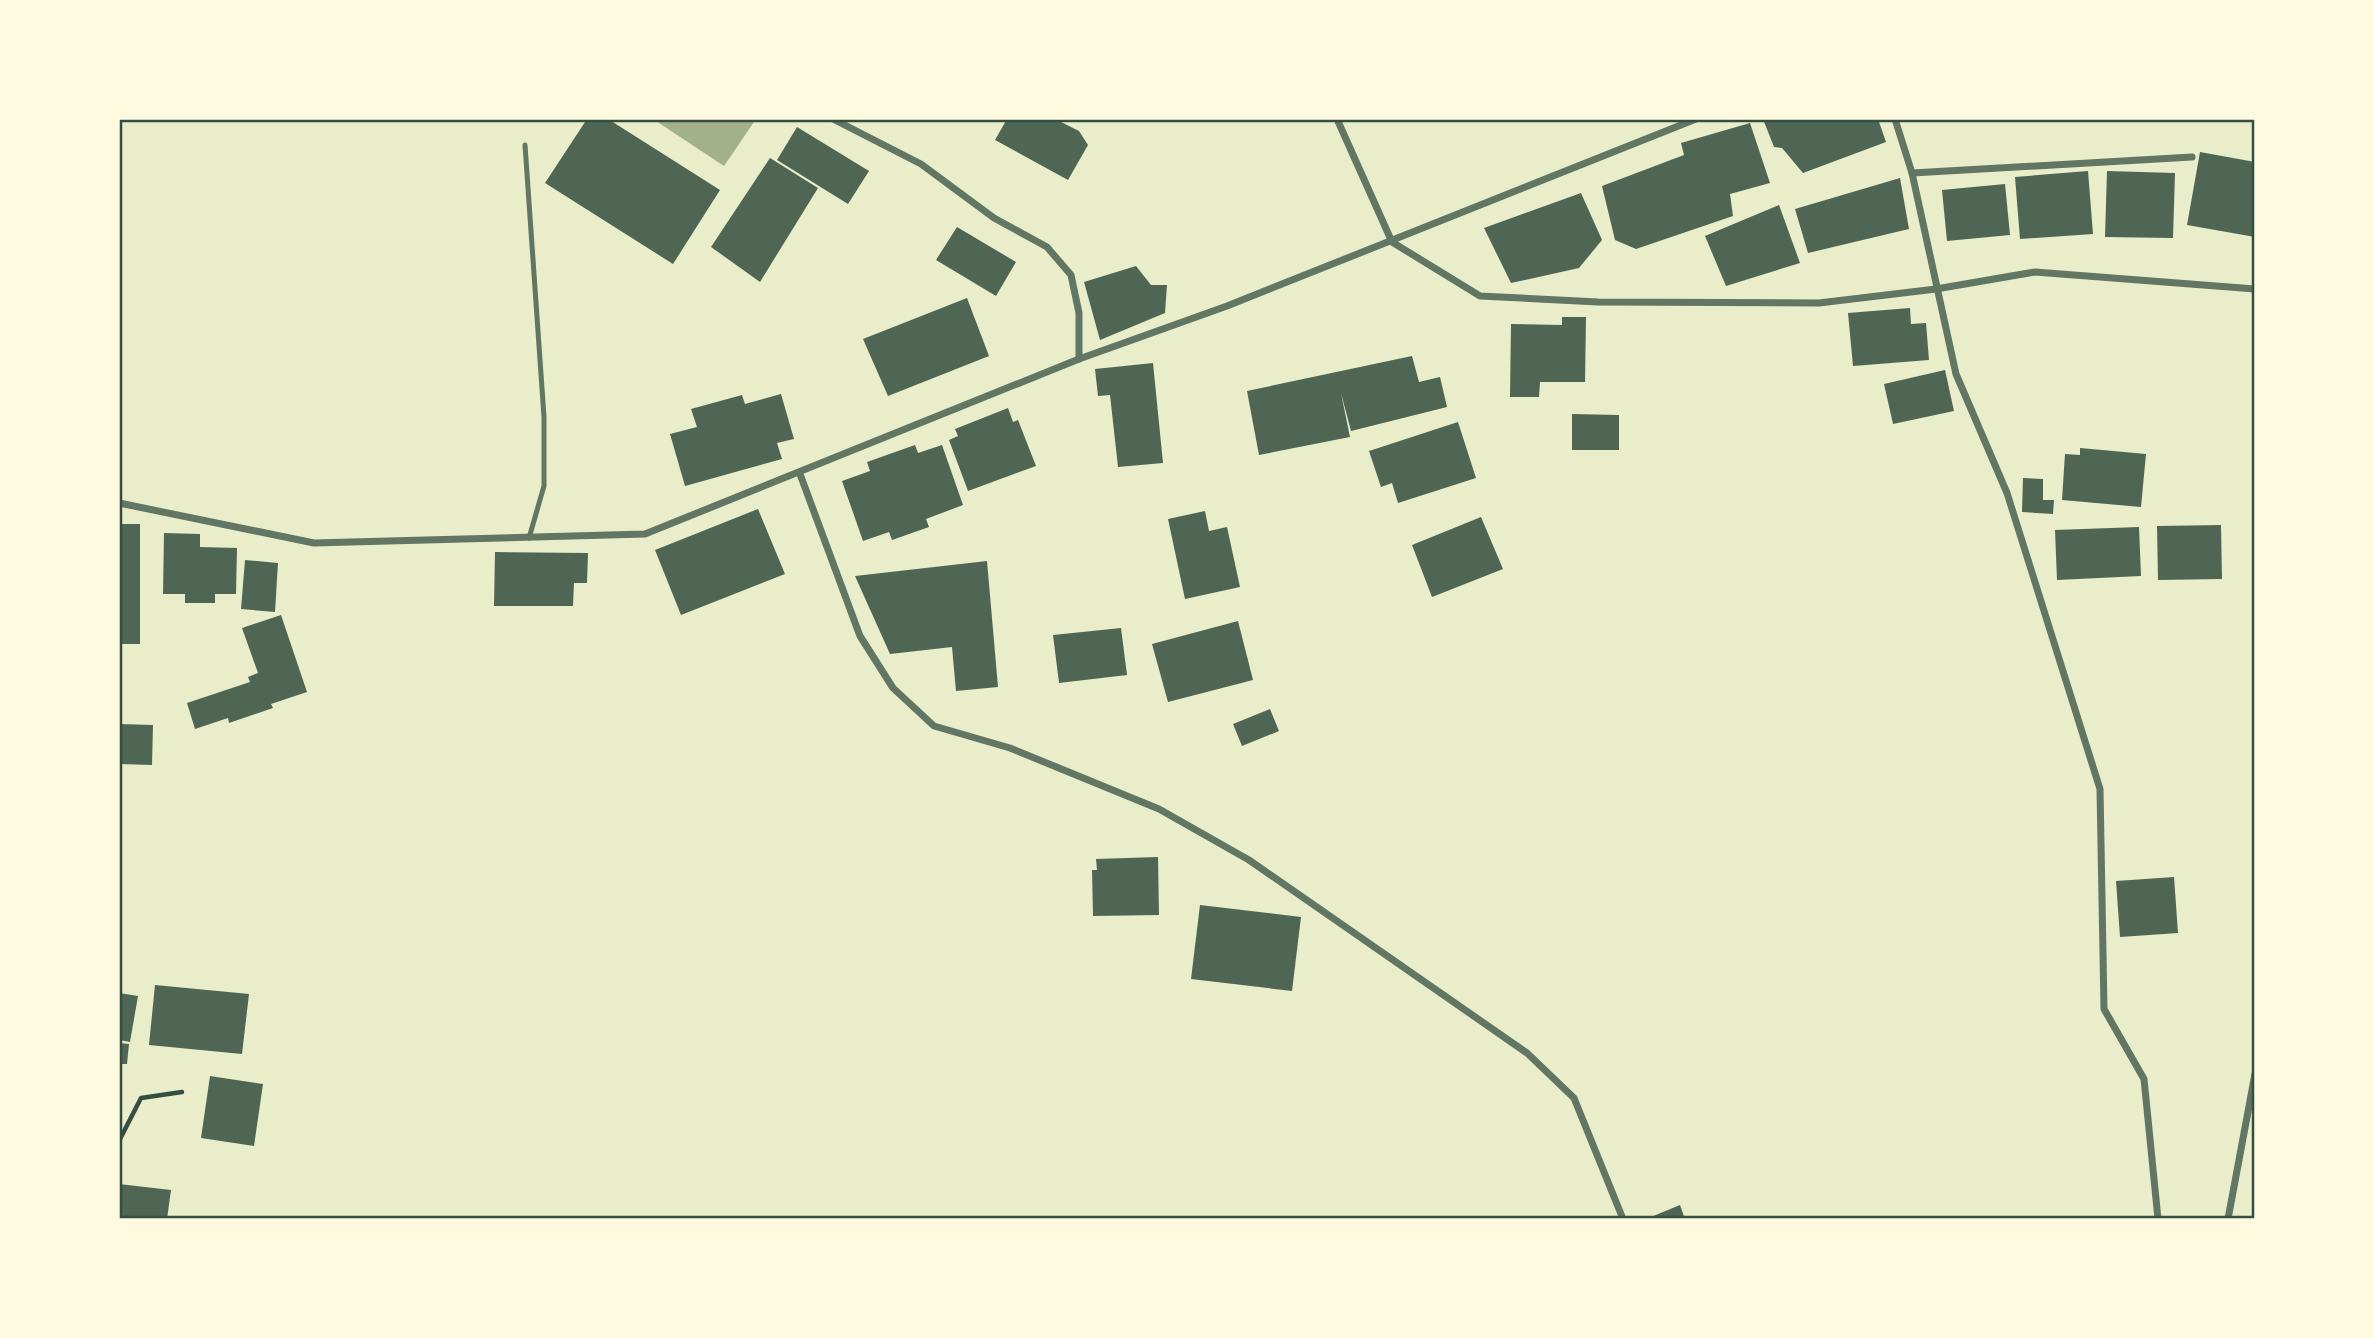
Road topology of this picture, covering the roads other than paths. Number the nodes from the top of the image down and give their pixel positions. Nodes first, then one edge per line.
1 (833, 119) edge
2 (1337, 119) edge
3 (1696, 119) edge
4 (1895, 119) edge
5 (525, 145) dead end
6 (2192, 158) dead end
7 (1912, 173) junction
8 (1392, 242) junction
9 (1936, 289) junction
10 (2255, 289) edge
11 (1079, 359) junction
12 (800, 474) junction
13 (119, 503) edge
14 (529, 538) junction
15 (2255, 1074) edge
16 (1623, 1219) edge
17 (2158, 1219) edge
18 (2228, 1219) edge

1 - 11 street
2 - 8 street
3 - 8 street
4 - 7 street
5 - 14 lane
6 - 7 street
7 - 9 street
8 - 9 street
8 - 11 street
9 - 10 street
9 - 17 street
11 - 12 street
12 - 14 street
12 - 16 street
13 - 14 street
15 - 18 street

